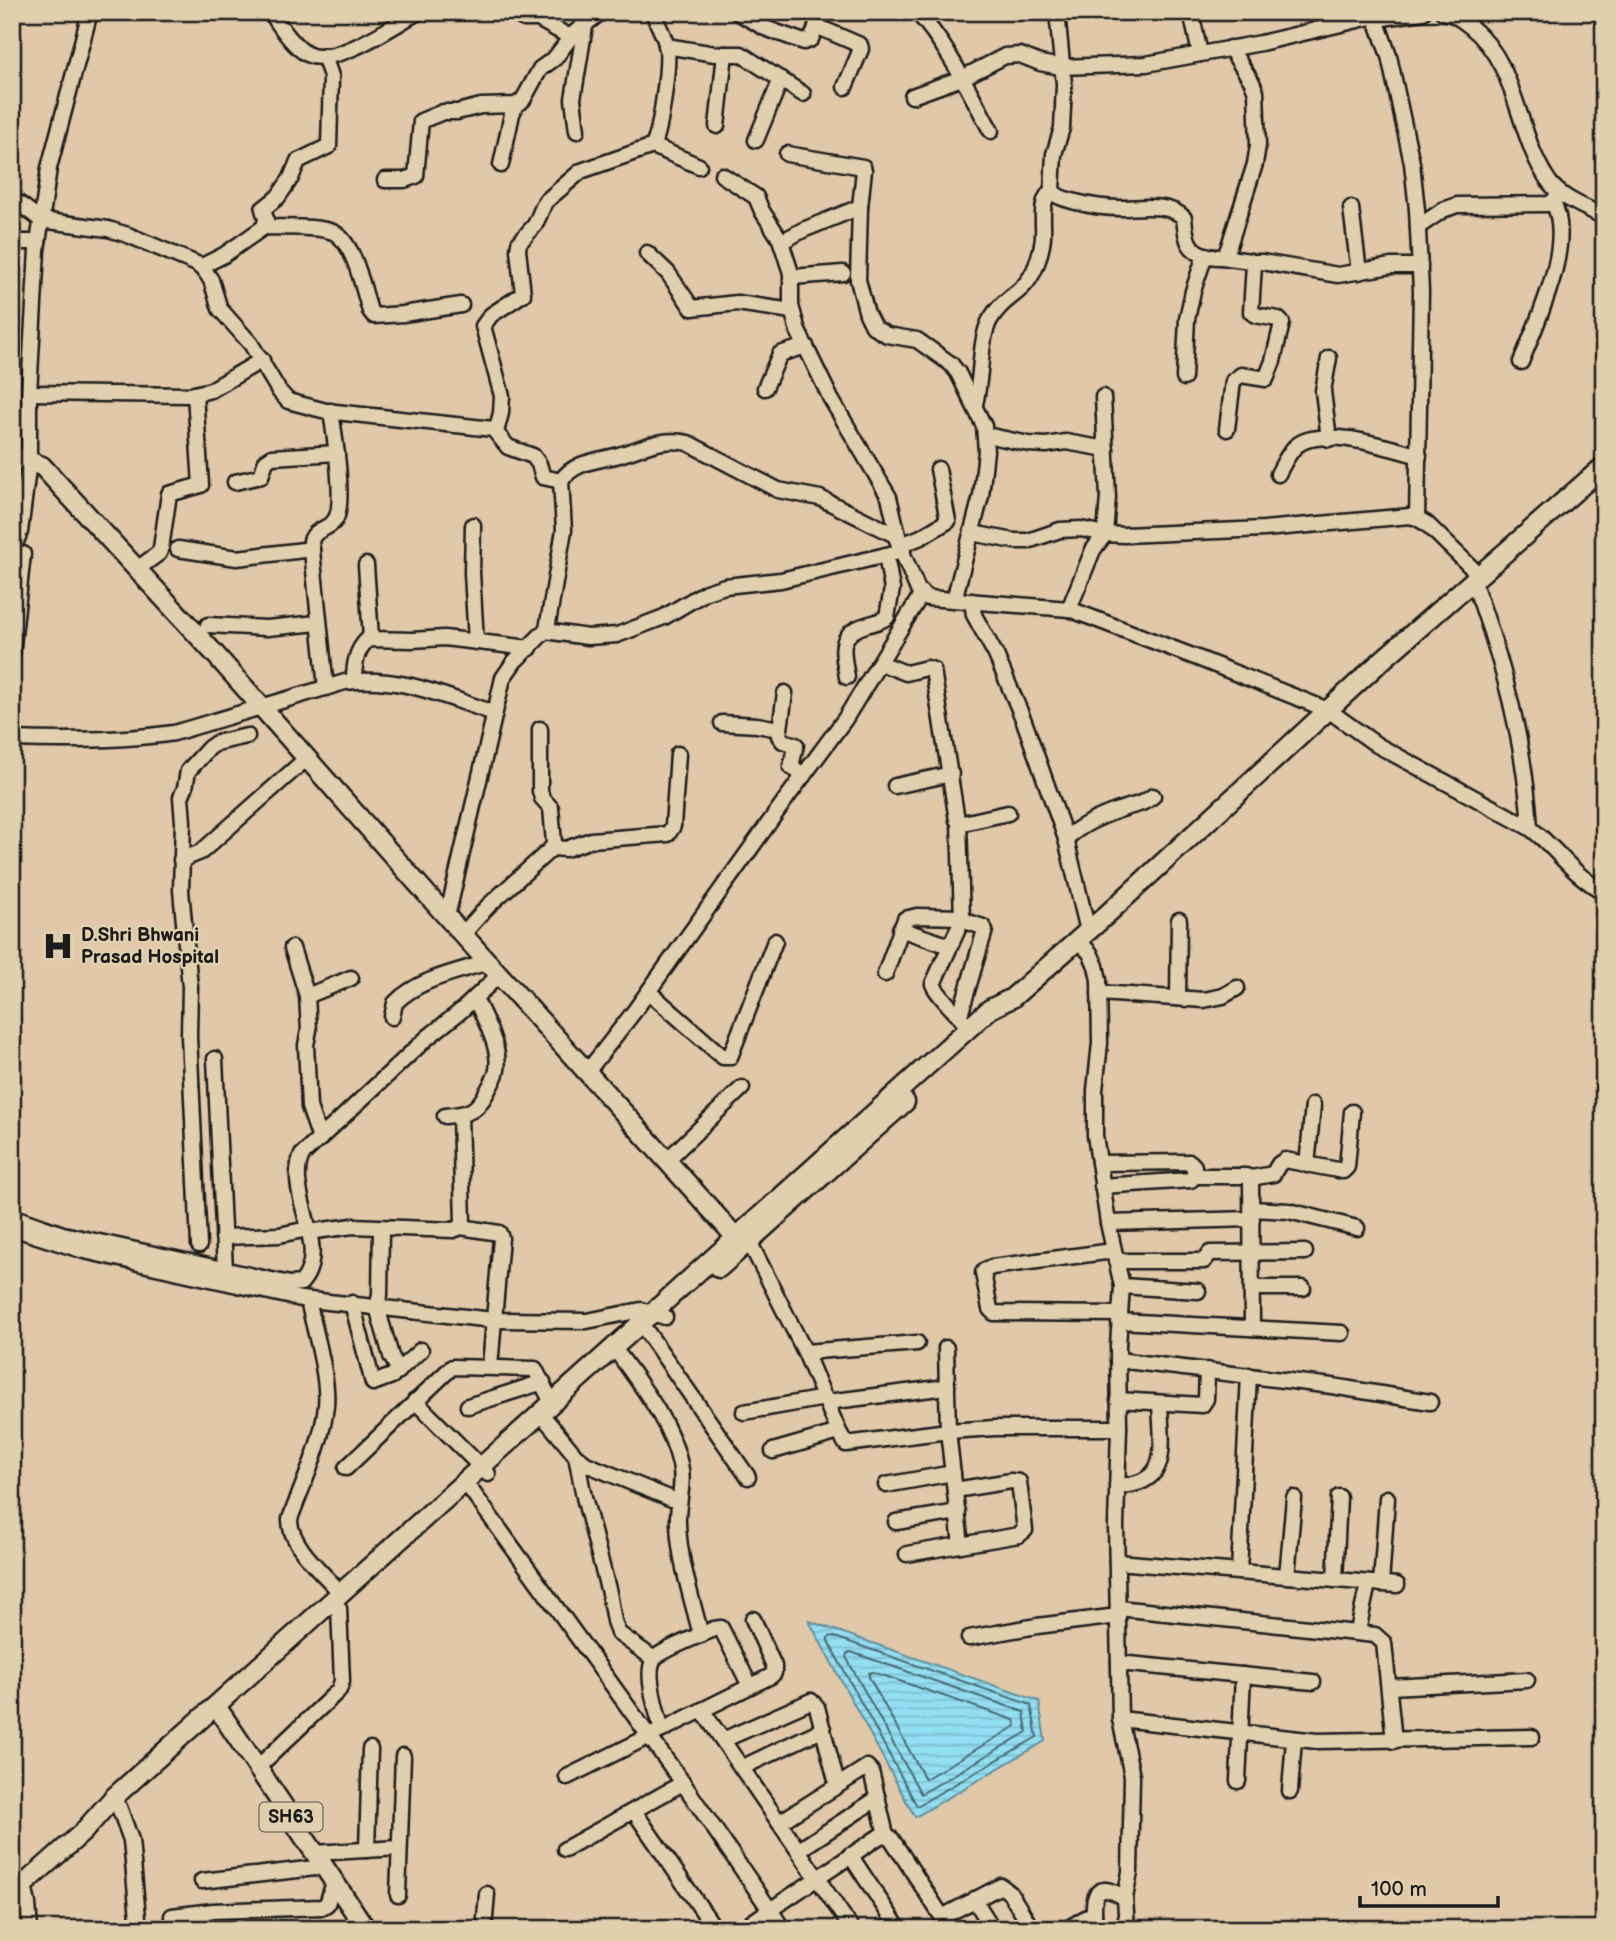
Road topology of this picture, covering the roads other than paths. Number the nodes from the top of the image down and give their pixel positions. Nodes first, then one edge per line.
1 (90, 12) edge
2 (271, 12) edge
3 (418, 12) edge
4 (511, 12) edge
5 (601, 12) edge
6 (653, 12) edge
7 (737, 12) edge
8 (917, 12) edge
9 (1057, 12) edge
10 (1191, 12) edge
11 (1423, 12) edge
12 (1443, 12) edge
13 (1462, 14) edge
14 (1376, 15) edge
15 (820, 19) edge
16 (585, 26) junction
17 (570, 37) junction
18 (666, 46) junction
19 (1230, 48) junction
20 (725, 54) junction
21 (1200, 54) junction
22 (324, 56) junction
23 (1061, 67) junction
24 (962, 78) junction
25 (781, 79) junction
26 (845, 88) dead end
27 (803, 94) dead end
28 (912, 96) dead end
29 (516, 106) junction
30 (717, 126) dead end
31 (577, 131) dead end
32 (991, 131) dead end
33 (756, 140) dead end
34 (653, 146) junction
35 (787, 154) dead end
36 (501, 165) dead end
37 (699, 166) dead end
38 (722, 175) dead end
39 (384, 180) dead end
40 (1052, 190) junction
41 (1556, 197) junction
42 (12, 198) edge
43 (860, 208) junction
44 (1351, 208) dead end
45 (1604, 217) edge
46 (41, 220) junction
47 (264, 227) junction
48 (1418, 227) junction
49 (12, 242) edge
50 (38, 242) junction
51 (781, 242) junction
52 (647, 253) dead end
53 (1205, 255) junction
54 (1223, 257) junction
55 (1252, 262) junction
56 (200, 267) junction
57 (1420, 267) junction
58 (1359, 272) junction
59 (843, 274) dead end
60 (792, 277) junction
61 (461, 305) dead end
62 (792, 311) junction
63 (806, 346) junction
64 (1329, 358) dead end
65 (262, 360) junction
66 (1521, 362) dead end
67 (1184, 378) dead end
68 (765, 388) dead end
69 (29, 393) junction
70 (195, 394) junction
71 (1103, 397) dead end
72 (975, 404) junction
73 (331, 411) junction
74 (1227, 429) dead end
75 (496, 432) junction
76 (986, 435) junction
77 (1329, 439) junction
78 (1105, 449) junction
79 (337, 453) junction
80 (1419, 456) junction
81 (20, 458) edge
82 (1604, 466) edge
83 (938, 469) dead end
84 (1279, 474) dead end
85 (561, 481) junction
86 (235, 482) dead end
87 (1417, 518) junction
88 (473, 525) dead end
89 (20, 532) junction
90 (972, 533) junction
91 (1105, 534) junction
92 (901, 545) junction
93 (178, 549) dead end
94 (312, 549) junction
95 (886, 555) junction
96 (366, 565) dead end
97 (12, 566) edge
98 (136, 570) junction
99 (1476, 578) junction
100 (922, 595) junction
101 (954, 600) junction
102 (972, 601) junction
103 (1069, 609) junction
104 (318, 623) junction
105 (208, 625) dead end
106 (546, 631) junction
107 (371, 638) junction
108 (476, 642) junction
109 (530, 648) junction
110 (12, 653) edge
111 (880, 663) junction
112 (847, 677) dead end
113 (354, 681) junction
114 (326, 688) junction
115 (785, 693) dead end
116 (261, 707) junction
117 (1328, 710) junction
118 (494, 713) junction
119 (722, 723) dead end
120 (540, 729) dead end
121 (779, 729) junction
122 (247, 737) dead end
123 (12, 739) edge
124 (678, 754) dead end
125 (307, 758) junction
126 (951, 774) junction
127 (804, 775) junction
128 (895, 786) dead end
129 (1153, 796) dead end
130 (1008, 813) dead end
131 (959, 822) junction
132 (1530, 828) junction
133 (1066, 838) junction
134 (552, 848) junction
135 (181, 860) junction
136 (1604, 892) edge
137 (447, 916) junction
138 (962, 918) junction
139 (1179, 920) dead end
140 (900, 929) junction
141 (463, 934) junction
142 (1083, 935) junction
143 (775, 941) dead end
144 (950, 946) junction
145 (292, 948) dead end
146 (494, 969) junction
147 (885, 974) dead end
148 (351, 978) dead end
149 (1237, 988) dead end
150 (649, 992) junction
151 (1099, 993) junction
152 (307, 996) junction
153 (1012, 998) junction
154 (1178, 998) junction
155 (475, 999) junction
156 (392, 1017) dead end
157 (965, 1022) junction
158 (215, 1059) dead end
159 (587, 1072) junction
160 (742, 1088) dead end
161 (1313, 1104) dead end
162 (1352, 1112) dead end
163 (320, 1139) junction
164 (667, 1160) junction
165 (1099, 1163) junction
166 (1307, 1165) junction
167 (1196, 1174) junction
168 (1251, 1178) junction
169 (1102, 1186) junction
170 (1252, 1214) junction
171 (12, 1216) edge
172 (1108, 1223) junction
173 (12, 1227) edge
174 (461, 1227) junction
175 (1357, 1228) dead end
176 (382, 1229) junction
177 (308, 1230) junction
178 (223, 1237) junction
179 (743, 1241) junction
180 (199, 1245) dead end
181 (1305, 1252) dead end
182 (1252, 1253) junction
183 (1115, 1256) junction
184 (225, 1270) junction
185 (1122, 1286) junction
186 (1252, 1288) junction
187 (1303, 1288) dead end
188 (1198, 1291) dead end
189 (303, 1293) junction
190 (352, 1303) junction
191 (378, 1304) junction
192 (658, 1314) junction
193 (493, 1316) junction
194 (1119, 1318) junction
195 (1252, 1328) junction
196 (648, 1332) junction
197 (1342, 1333) dead end
198 (918, 1343) dead end
199 (946, 1348) dead end
200 (421, 1350) dead end
201 (805, 1352) junction
202 (1118, 1354) junction
203 (621, 1356) junction
204 (490, 1367) junction
205 (1207, 1370) junction
206 (399, 1371) junction
207 (1249, 1375) junction
208 (543, 1382) junction
209 (947, 1387) junction
210 (826, 1400) junction
211 (1118, 1400) junction
212 (415, 1401) junction
213 (1430, 1402) dead end
214 (552, 1403) junction
215 (1160, 1403) junction
216 (468, 1406) dead end
217 (744, 1412) dead end
218 (547, 1421) junction
219 (1119, 1428) junction
220 (948, 1431) junction
221 (839, 1432) junction
222 (772, 1451) dead end
223 (576, 1456) junction
224 (346, 1468) dead end
225 (484, 1470) junction
226 (953, 1473) junction
227 (748, 1477) dead end
228 (886, 1485) dead end
229 (1117, 1486) junction
230 (471, 1490) junction
231 (955, 1490) junction
232 (1339, 1497) dead end
233 (1294, 1498) dead end
234 (1387, 1498) dead end
235 (678, 1502) junction
236 (958, 1512) junction
237 (895, 1522) dead end
238 (961, 1545) junction
239 (908, 1553) dead end
240 (1116, 1562) junction
241 (1239, 1572) junction
242 (1287, 1576) junction
243 (1335, 1580) junction
244 (1375, 1583) junction
245 (1397, 1585) dead end
246 (340, 1601) junction
247 (1118, 1612) junction
248 (753, 1619) dead end
249 (1358, 1631) junction
250 (701, 1634) junction
251 (969, 1637) dead end
252 (653, 1659) junction
253 (1119, 1662) junction
254 (1243, 1675) junction
255 (1527, 1680) dead end
256 (1313, 1682) dead end
257 (750, 1686) junction
258 (1390, 1687) junction
259 (219, 1710) junction
260 (702, 1710) junction
261 (1120, 1719) junction
262 (823, 1729) junction
263 (656, 1733) junction
264 (1240, 1733) junction
265 (1532, 1737) dead end
266 (1294, 1739) junction
267 (723, 1740) junction
268 (1394, 1741) junction
269 (370, 1749) dead end
270 (403, 1756) dead end
271 (743, 1767) junction
272 (257, 1768) junction
273 (567, 1777) dead end
274 (1238, 1781) dead end
275 (683, 1783) junction
276 (837, 1784) junction
277 (1290, 1791) dead end
278 (878, 1798) junction
279 (119, 1807) junction
280 (634, 1811) junction
281 (780, 1822) junction
282 (83, 1832) junction
283 (886, 1835) junction
284 (399, 1848) junction
285 (565, 1849) dead end
286 (367, 1850) junction
287 (799, 1850) junction
288 (850, 1855) junction
289 (324, 1867) junction
290 (817, 1877) junction
291 (202, 1881) dead end
292 (18, 1890) edge
293 (486, 1894) dead end
294 (398, 1895) dead end
295 (1125, 1898) junction
296 (974, 1899) junction
297 (770, 1909) junction
298 (233, 1910) junction
299 (1094, 1913) junction
300 (172, 1916) dead end
301 (946, 1923) edge
302 (234, 1928) edge
303 (30, 1929) edge
304 (139, 1929) edge
305 (200, 1929) edge
306 (366, 1929) edge
307 (484, 1929) edge
308 (715, 1929) edge
309 (742, 1929) edge
310 (783, 1929) edge
311 (852, 1929) edge
312 (899, 1929) edge
313 (993, 1929) edge
314 (1032, 1929) edge
315 (1067, 1929) edge
316 (1095, 1929) edge
317 (1127, 1929) edge

1 - 46 street
2 - 22 street
3 - 22 street
4 - 17 street
5 - 16 street
6 - 18 street
7 - 15 street
8 - 24 street
9 - 23 street
10 - 21 street
11 - 14 street
12 - 13 street
13 - 41 street
14 - 19 street
14 - 48 street
15 - 26 street
16 - 17 street
16 - 31 street
17 - 29 street
18 - 20 street
18 - 34 street
19 - 21 street
19 - 54 street
20 - 25 street
20 - 30 street
21 - 23 street
22 - 47 street
23 - 24 street
23 - 40 street
24 - 28 street
24 - 32 street
25 - 27 street
25 - 33 street
29 - 36 street
29 - 39 street
34 - 37 street
34 - 75 street
35 - 43 street
38 - 51 street
40 - 53 street
40 - 72 street
41 - 45 street
41 - 48 street
41 - 66 street
42 - 46 street
43 - 51 street
43 - 72 street
44 - 58 street
46 - 50 street
46 - 56 street
47 - 56 street
47 - 61 street
48 - 57 street
49 - 50 street
50 - 69 street
51 - 60 street
52 - 62 street
53 - 54 street
53 - 67 street
54 - 55 street
55 - 58 street
55 - 74 street
56 - 65 street
57 - 58 street
57 - 80 street
59 - 60 street
60 - 62 street
62 - 63 street
63 - 68 street
63 - 92 street
64 - 77 street
65 - 70 street
65 - 73 street
69 - 70 street
69 - 81 street
70 - 98 street
71 - 78 street
72 - 76 street
73 - 75 street
73 - 79 street
75 - 85 street
76 - 78 street
76 - 90 street
77 - 80 street
77 - 84 street
78 - 91 street
79 - 86 street
79 - 94 street
80 - 87 street
81 - 89 street
81 - 98 main road
82 - 99 main road
83 - 92 street
85 - 92 street
85 - 106 street
87 - 91 street
87 - 99 street
88 - 108 street
89 - 97 street
89 - 110 street
90 - 91 street
90 - 101 street
91 - 103 street
92 - 95 street
92 - 100 street
93 - 94 street
94 - 104 street
95 - 106 street
95 - 112 street
96 - 107 street
98 - 116 main road
99 - 117 main road
99 - 132 street
100 - 101 street
100 - 111 street
101 - 102 street
102 - 103 street
102 - 133 street
103 - 117 street
104 - 105 street
104 - 114 street
106 - 109 street
107 - 108 street
107 - 113 street
108 - 109 street
109 - 118 street
111 - 126 street
111 - 127 street
113 - 114 street
113 - 118 street
114 - 116 street
115 - 121 street
116 - 123 street
116 - 125 main road
117 - 132 street
117 - 142 main road
118 - 137 street
119 - 121 street
120 - 134 street
121 - 127 street
122 - 135 street
124 - 134 street
125 - 135 street
125 - 137 main road
126 - 128 street
126 - 131 street
127 - 150 street
129 - 133 street
130 - 131 street
131 - 138 street
132 - 136 street
133 - 142 street
134 - 141 street
135 - 180 street
137 - 141 main road
138 - 140 street
138 - 144 street
138 - 157 street
139 - 154 street
140 - 144 street
140 - 147 street
141 - 146 main road
142 - 151 street
142 - 153 main road
143 - 150 street
144 - 157 street
145 - 152 street
146 - 155 street
146 - 156 street
146 - 159 main road
148 - 152 street
149 - 154 street
150 - 159 street
151 - 154 street
151 - 165 street
152 - 163 street
153 - 157 main road
153 - 179 main road
155 - 163 street
155 - 174 street
157 - 179 main road
158 - 178 street
159 - 164 main road
160 - 164 street
161 - 166 street
162 - 166 street
163 - 177 street
164 - 179 main road
165 - 167 street
165 - 169 street
166 - 168 street
167 - 168 street
167 - 169 street
168 - 170 street
169 - 172 street
170 - 172 street
170 - 175 street
170 - 182 street
171 - 184 street
172 - 183 street
173 - 189 street
174 - 176 street
174 - 193 street
176 - 177 street
176 - 191 street
177 - 178 street
177 - 189 street
178 - 184 street
179 - 192 main road
179 - 201 street
181 - 182 street
182 - 183 street
182 - 186 street
183 - 185 street
183 - 194 street
184 - 189 street
185 - 188 street
185 - 194 street
186 - 187 street
186 - 195 street
189 - 190 street
189 - 246 street
190 - 191 street
190 - 206 street
191 - 193 street
191 - 206 street
192 - 193 street
192 - 196 main road
192 - 214 main road
193 - 204 street
194 - 195 street
194 - 202 street
195 - 197 street
196 - 203 main road
196 - 227 street
198 - 201 street
199 - 209 street
200 - 206 street
201 - 210 street
202 - 205 street
202 - 211 street
203 - 218 main road
203 - 235 street
204 - 208 street
204 - 212 street
205 - 207 street
205 - 215 street
207 - 213 street
207 - 241 street
208 - 214 street
208 - 216 street
209 - 210 street
209 - 220 street
210 - 217 street
210 - 221 street
211 - 215 street
211 - 219 street
212 - 224 street
212 - 225 street
214 - 225 main road
215 - 229 street
218 - 223 street
218 - 225 main road
219 - 220 street
219 - 229 street
220 - 221 street
220 - 226 street
221 - 222 street
223 - 235 street
223 - 252 street
225 - 230 main road
225 - 246 main road
226 - 228 street
226 - 231 street
229 - 240 street
230 - 246 main road
230 - 263 street
231 - 236 street
231 - 238 street
232 - 243 street
233 - 242 street
234 - 244 street
235 - 250 street
236 - 237 street
236 - 238 street
238 - 239 street
240 - 241 street
240 - 247 street
241 - 242 street
242 - 243 street
243 - 244 street
244 - 245 street
244 - 249 street
246 - 259 main road
246 - 272 street
247 - 249 street
247 - 251 street
247 - 253 street
248 - 257 street
249 - 258 street
250 - 252 street
250 - 257 street
252 - 263 street
253 - 254 street
253 - 261 street
254 - 256 street
254 - 264 street
255 - 258 street
257 - 260 street
258 - 268 street
259 - 272 main road, SH63
259 - 279 main road
259 - 282 main road
260 - 263 street
260 - 267 street
261 - 264 street
261 - 295 street
262 - 267 street
262 - 271 street
262 - 276 street
263 - 273 street
263 - 275 street
264 - 266 street
264 - 274 street
265 - 268 street
266 - 268 street
266 - 277 street
267 - 271 street
269 - 286 street
270 - 284 street
271 - 281 street
272 - 289 main road, SH63
275 - 280 street
275 - 297 street
276 - 278 street
276 - 281 street
278 - 283 street
278 - 287 street
279 - 282 main road
279 - 304 street
280 - 285 street
280 - 308 street
281 - 287 street
282 - 292 main road
283 - 288 street
283 - 301 street
284 - 286 street
284 - 294 street
286 - 289 street
287 - 290 street
288 - 290 street
288 - 312 street
289 - 291 street
289 - 298 street
289 - 306 main road, SH63
290 - 297 street
290 - 311 street
292 - 303 street
293 - 307 street
295 - 299 street
295 - 317 street
296 - 301 street
296 - 313 street
296 - 314 street
297 - 309 street
297 - 310 street
298 - 300 street
298 - 302 street
299 - 315 street
299 - 316 street
302 - 305 street

